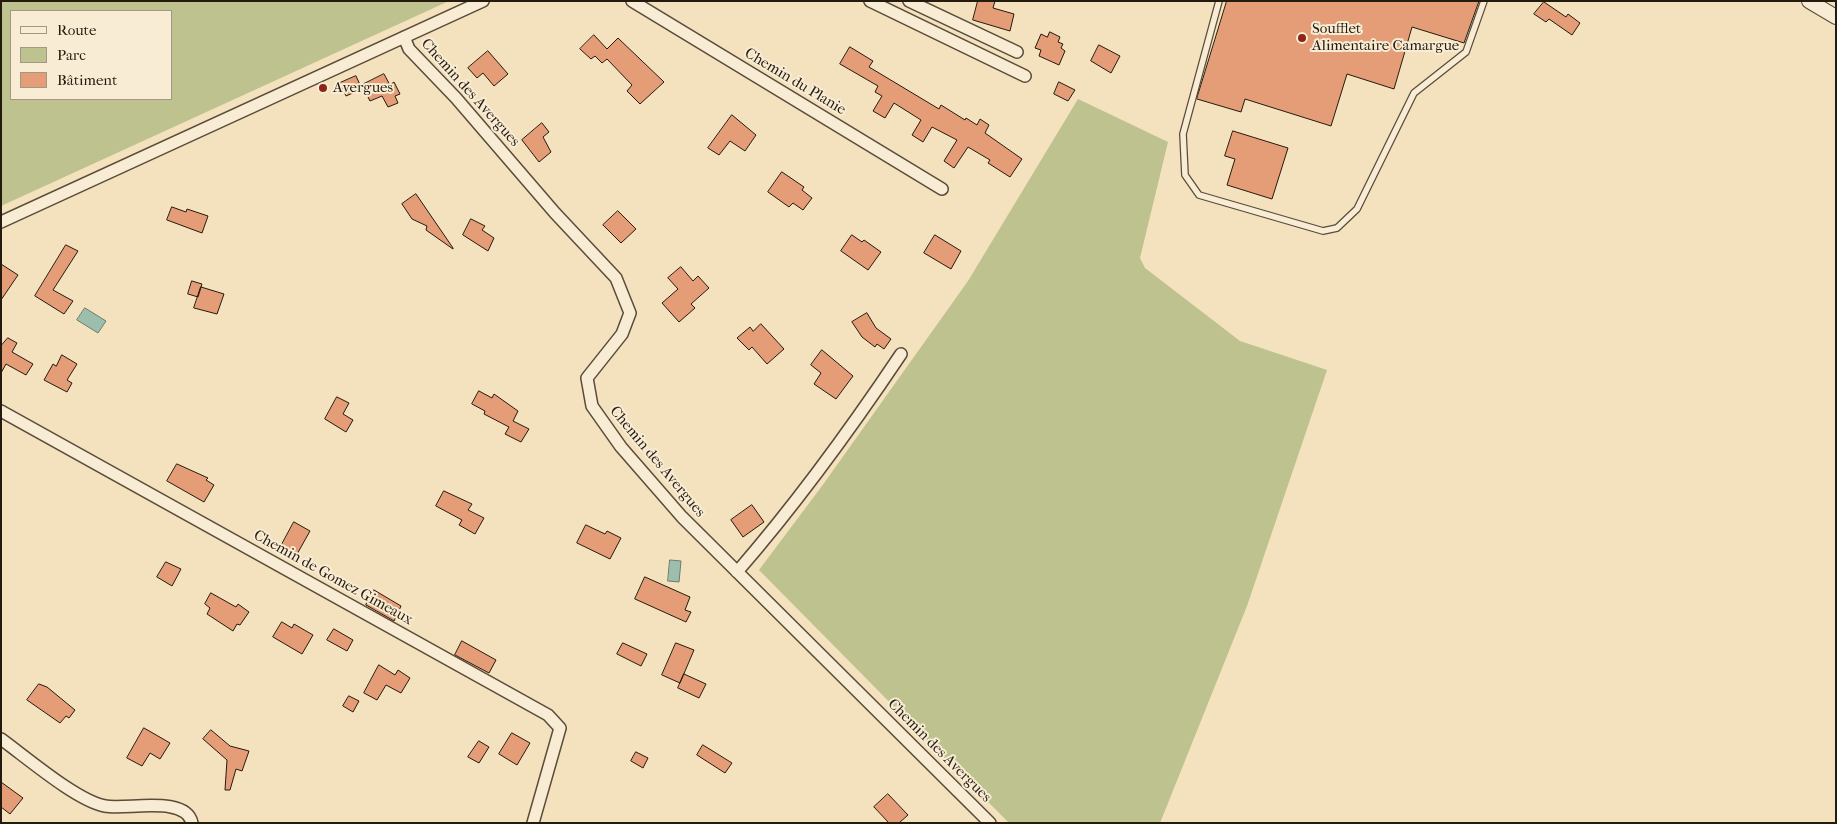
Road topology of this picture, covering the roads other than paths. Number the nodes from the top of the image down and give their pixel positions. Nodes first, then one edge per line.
1 (483, 1) edge
2 (632, 1) edge
3 (870, 1) edge
4 (909, 1) edge
5 (1219, 1) edge
6 (1484, 1) edge
7 (1808, 1) edge
8 (1836, 16) edge
9 (404, 37) junction
10 (1016, 52) dead end
11 (1025, 76) dead end
12 (942, 189) dead end
13 (1, 222) edge
14 (901, 354) dead end
15 (1, 411) edge
16 (736, 572) junction
17 (1, 739) edge
18 (983, 820) edge
19 (192, 823) edge
20 (533, 823) edge

1 - 9 street
2 - 12 street, Chemin du Planie
3 - 11 street
4 - 10 street
5 - 6 lane
7 - 8 street
9 - 13 street
9 - 16 street, Chemin des Avergues
14 - 16 street
15 - 20 street, Chemin de Gomez Gimeaux
16 - 18 street, Chemin des Avergues
17 - 19 street

